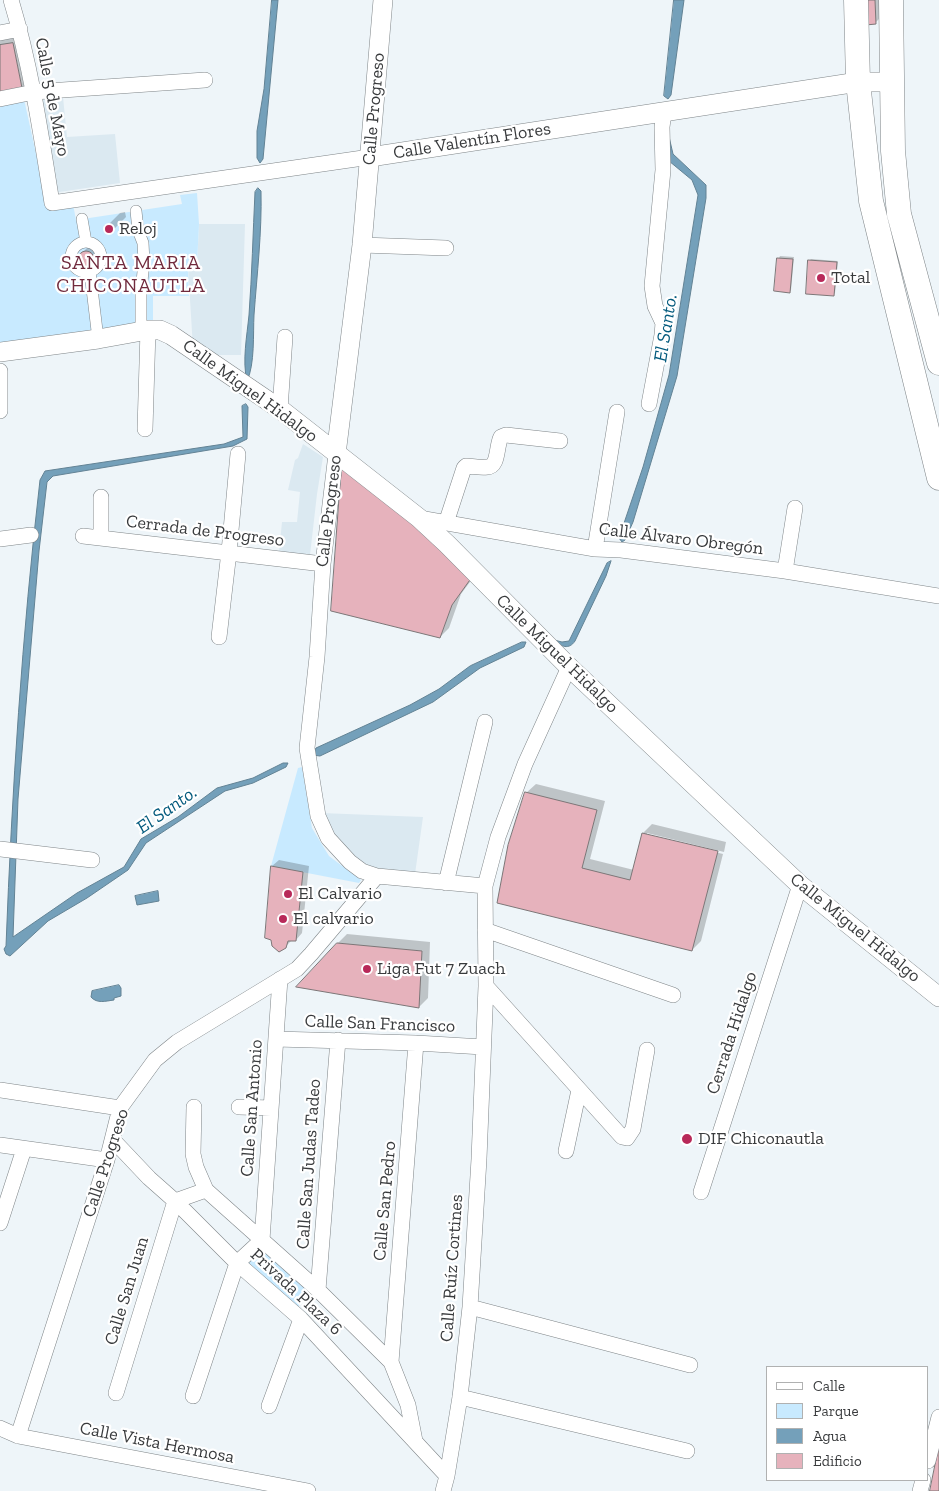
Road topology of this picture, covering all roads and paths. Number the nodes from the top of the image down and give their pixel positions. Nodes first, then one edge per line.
1 (11, 0) edge
2 (382, 0) edge
3 (856, 0) edge
4 (891, 0) edge
5 (20, 29) junction
6 (0, 33) edge
7 (205, 80) dead end
8 (858, 82) junction
9 (892, 82) junction
10 (34, 92) junction
11 (0, 99) edge
12 (664, 112) junction
13 (370, 157) junction
14 (52, 203) joint
15 (136, 211) dead end
16 (82, 219) dead end
17 (86, 242) junction
18 (362, 245) junction
19 (446, 248) dead end
20 (90, 272) junction
21 (150, 330) junction
22 (285, 337) dead end
23 (98, 339) junction
24 (0, 352) edge
25 (939, 364) edge
26 (0, 371) edge
27 (649, 404) dead end
28 (280, 409) junction
29 (0, 411) edge
30 (617, 412) dead end
31 (145, 429) dead end
32 (560, 441) dead end
33 (238, 454) dead end
34 (336, 454) junction
35 (939, 478) edge
36 (101, 497) dead end
37 (795, 508) dead end
38 (419, 518) junction
39 (446, 523) junction
40 (31, 535) dead end
41 (83, 536) dead end
42 (101, 537) junction
43 (0, 540) edge
44 (595, 549) junction
45 (229, 552) junction
46 (323, 564) junction
47 (785, 571) junction
48 (939, 596) edge
49 (219, 637) dead end
50 (569, 667) junction
51 (485, 722) dead end
52 (0, 849) edge
53 (92, 860) dead end
54 (377, 876) junction
55 (446, 882) junction
56 (800, 885) junction
57 (485, 886) junction
58 (485, 930) junction
59 (280, 979) junction
60 (486, 986) junction
61 (673, 995) dead end
62 (939, 997) edge
63 (276, 1039) junction
64 (338, 1040) junction
65 (416, 1043) junction
66 (483, 1047) junction
67 (647, 1050) dead end
68 (0, 1090) edge
69 (579, 1090) junction
70 (194, 1107) dead end
71 (239, 1107) dead end
72 (120, 1108) junction
73 (271, 1108) junction
74 (113, 1140) junction
75 (0, 1145) edge
76 (24, 1149) junction
77 (566, 1151) dead end
78 (107, 1160) junction
79 (206, 1190) junction
80 (701, 1192) dead end
81 (175, 1201) junction
82 (0, 1223) edge
83 (262, 1240) junction
84 (237, 1263) junction
85 (318, 1290) junction
86 (470, 1307) junction
87 (301, 1319) junction
88 (391, 1362) junction
89 (690, 1365) dead end
90 (116, 1393) dead end
91 (193, 1396) dead end
92 (460, 1397) junction
93 (269, 1406) dead end
94 (939, 1417) edge
95 (0, 1428) edge
96 (18, 1436) junction
97 (416, 1443) junction
98 (687, 1451) dead end
99 (929, 1457) edge
100 (445, 1484) edge
101 (308, 1491) edge

1 - 5 street, Calle 5 de Mayo
2 - 13 street, Calle Progreso
3 - 8 main road
4 - 9 main road
5 - 6 street
5 - 10 street, Calle 5 de Mayo
7 - 10 street
8 - 9 street, Calle Valentín Flores
8 - 12 street, Calle Valentín Flores
8 - 35 main road
9 - 25 main road
10 - 11 street
10 - 14 street, Calle 5 de Mayo
12 - 13 street, Calle Valentín Flores
12 - 27 street
13 - 14 street, Calle Valentín Flores
13 - 18 street, Calle Progreso
15 - 21 street
16 - 17 street
17 - 20 street
17 - 20 street
18 - 19 street
18 - 34 street, Calle Progreso
20 - 23 street
21 - 23 street
21 - 28 street, Calle Miguel Hidalgo
21 - 31 street
22 - 28 street
23 - 24 street
26 - 29 street
28 - 34 street, Calle Miguel Hidalgo
30 - 44 street
32 - 39 street
33 - 45 street
34 - 38 street, Calle Miguel Hidalgo
34 - 46 street, Calle Progreso
36 - 42 street
37 - 47 street
38 - 39 street, Calle Álvaro Obregón
38 - 50 street, Calle Miguel Hidalgo
39 - 44 street, Calle Álvaro Obregón
40 - 43 street
41 - 42 street, Cerrada de Progreso
42 - 45 street, Cerrada de Progreso
44 - 47 street, Calle Álvaro Obregón
45 - 46 street, Cerrada de Progreso
45 - 49 street
46 - 54 street, Calle Progreso
47 - 48 street, Calle Álvaro Obregón
50 - 56 street, Calle Miguel Hidalgo
50 - 57 street
51 - 55 street
52 - 53 street
54 - 55 street, Calle Progreso
54 - 59 street, Calle Progreso
55 - 57 street, Calle Progreso
56 - 62 street, Calle Miguel Hidalgo
56 - 80 street, Cerrada Hidalgo
57 - 58 street
58 - 60 street
58 - 61 street
59 - 63 street, Calle San Antonio
59 - 72 street, Calle Progreso
60 - 66 street
60 - 69 street
63 - 64 street, Calle San Francisco
63 - 73 street, Calle San Antonio
64 - 65 street, Calle San Francisco
64 - 85 street, Calle San Judas Tadeo
65 - 66 street, Calle San Francisco
65 - 88 street, Calle San Pedro
66 - 86 street, Calle Ruíz Cortines
67 - 69 street
68 - 72 street
69 - 77 street
70 - 79 street
71 - 73 street
72 - 74 street, Calle Progreso
73 - 83 street, Calle San Antonio
74 - 78 street, Calle Progreso
74 - 81 street, Privada Plaza 6
75 - 76 street
76 - 78 street
76 - 82 street
78 - 96 street, Calle Progreso
79 - 81 street
79 - 83 street
81 - 84 street, Privada Plaza 6
81 - 90 street, Calle San Juan
83 - 84 street
83 - 85 street
84 - 87 street, Privada Plaza 6
84 - 91 street
85 - 88 street
86 - 89 street
86 - 92 street, Calle Ruíz Cortines
87 - 93 street
87 - 97 street, Privada Plaza 6
88 - 97 street
92 - 98 street
92 - 100 street, Calle Ruíz Cortines
94 - 99 street
95 - 96 street, Calle Vista Hermosa
96 - 101 street, Calle Vista Hermosa
97 - 100 street, Privada Plaza 6

